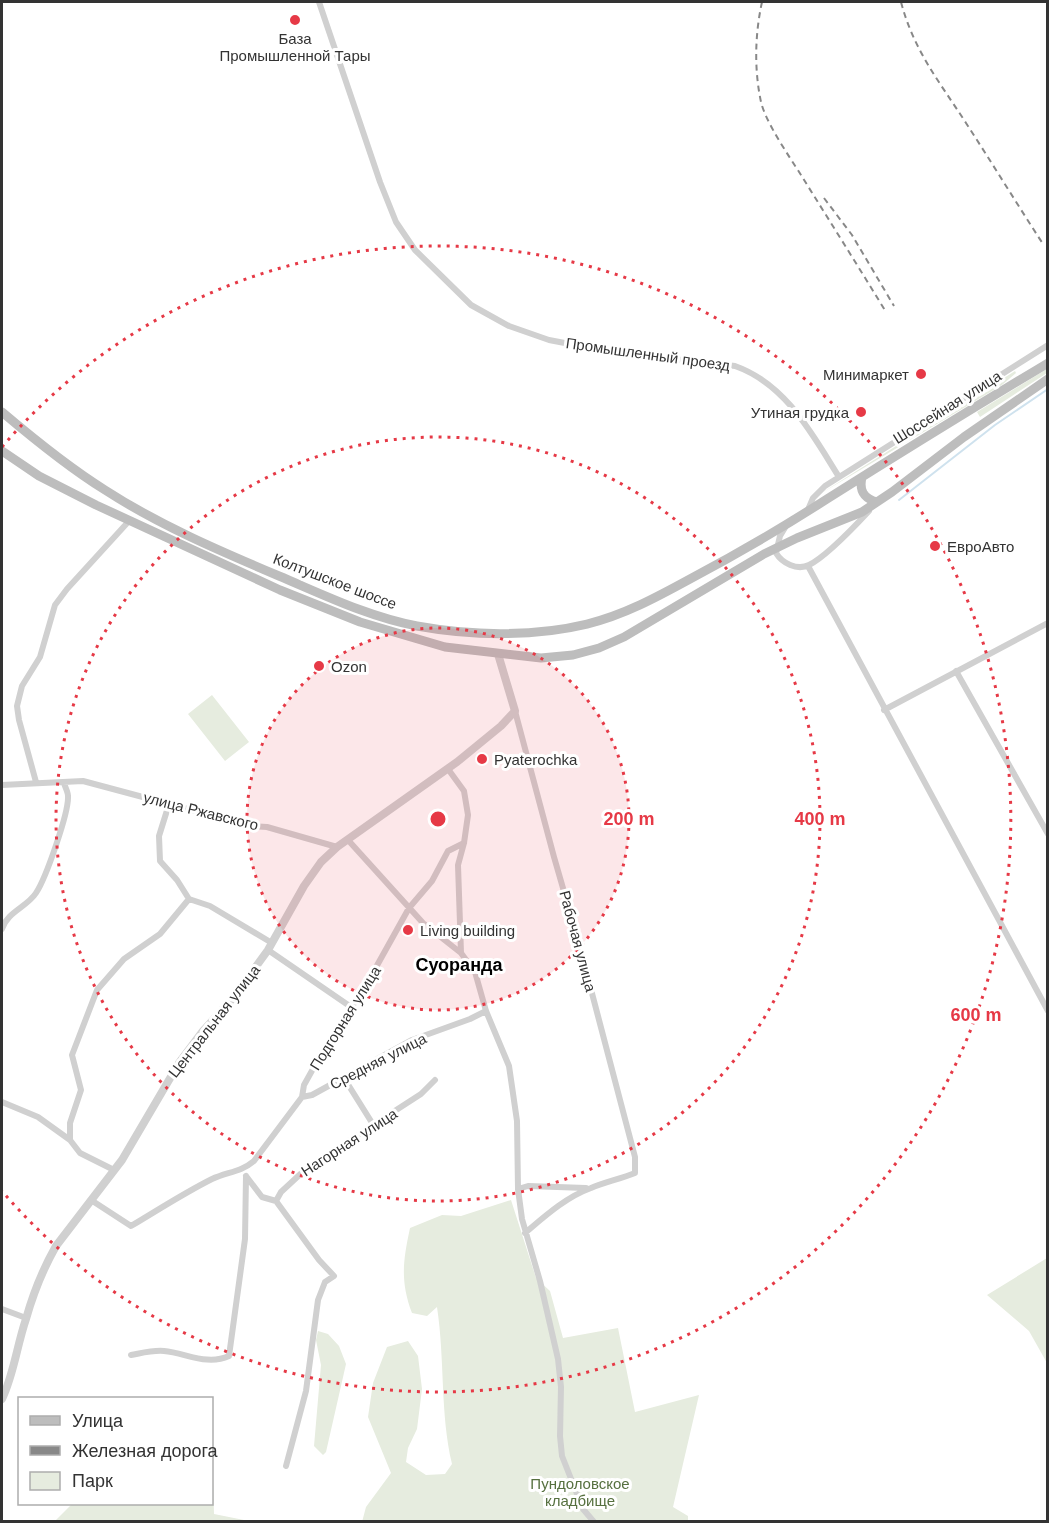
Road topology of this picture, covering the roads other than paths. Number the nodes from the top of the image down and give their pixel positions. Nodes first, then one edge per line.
1 (319, 2) edge
2 (1047, 345) edge
3 (1047, 363) edge
4 (1047, 379) edge
5 (2, 412) edge
6 (2, 451) edge
7 (839, 477) junction
8 (862, 477) junction
9 (877, 502) junction
10 (807, 512) junction
11 (129, 521) junction
12 (786, 526) junction
13 (776, 548) junction
14 (808, 566) junction
15 (1047, 623) edge
16 (498, 654) junction
17 (956, 671) junction
18 (884, 710) junction
19 (515, 711) junction
20 (448, 769) junction
21 (36, 782) junction
22 (64, 783) junction
23 (2, 784) edge
24 (169, 804) junction
25 (1047, 834) edge
26 (348, 840) junction
27 (464, 843) junction
28 (337, 847) junction
29 (189, 899) junction
30 (409, 909) junction
31 (2, 929) edge
32 (270, 947) junction
33 (461, 953) junction
34 (351, 1008) junction
35 (486, 1011) junction
36 (1047, 1011) edge
37 (344, 1078) junction
38 (435, 1080) dead end
39 (302, 1097) junction
40 (2, 1102) edge
41 (374, 1126) junction
42 (70, 1140) junction
43 (114, 1170) junction
44 (245, 1173) junction
45 (589, 1188) junction
46 (518, 1189) junction
47 (91, 1200) junction
48 (276, 1201) junction
49 (525, 1233) junction
50 (2, 1309) edge
51 (26, 1318) junction
52 (131, 1355) dead end
53 (2, 1399) edge
54 (286, 1467) dead end
55 (594, 1521) edge

1 - 7 street, Промышленный проезд
2 - 7 street
3 - 8 main road, Шоссейная улица
4 - 9 main road, Шоссейная улица
5 - 12 main road, Колтушское шоссе
6 - 11 main road, Колтушское шоссе
7 - 10 street
8 - 9 main road
8 - 10 main road, Колтушское шоссе
9 - 13 main road, Колтушское шоссе
9 - 14 street
10 - 12 main road, Колтушское шоссе
11 - 16 main road, Колтушское шоссе
11 - 21 street
12 - 13 street
13 - 14 street
13 - 16 main road, Колтушское шоссе
14 - 18 street
15 - 17 street
16 - 19 street
17 - 18 street
17 - 25 street
18 - 36 street
19 - 20 street, Центральная улица
19 - 45 street, Рабочая улица
20 - 26 street, Центральная улица
20 - 27 street
21 - 22 street, улица Ржавского
21 - 23 street, улица Ржавского
22 - 24 street, улица Ржавского
22 - 31 street
24 - 28 street, улица Ржавского
24 - 29 street
26 - 28 street, Центральная улица
26 - 30 street
27 - 30 street, Подгорная улица
27 - 33 street
28 - 32 street, Центральная улица
29 - 32 street
29 - 42 street
30 - 33 street
30 - 34 street, Подгорная улица
32 - 34 street
32 - 43 street, Центральная улица
33 - 35 street
34 - 39 street, Подгорная улица
35 - 37 street, Средняя улица
35 - 46 street
37 - 39 street, Средняя улица
37 - 41 street
38 - 41 street, Нагорная улица
39 - 44 street, Подгорная улица
40 - 42 street
41 - 48 street, Нагорная улица
42 - 43 street
43 - 47 street, Центральная улица
44 - 47 street
44 - 48 street
44 - 52 street
45 - 46 street
45 - 49 street
46 - 49 street
47 - 51 street, Центральная улица
48 - 54 street
49 - 55 street
50 - 51 street
51 - 53 street, Центральная улица

